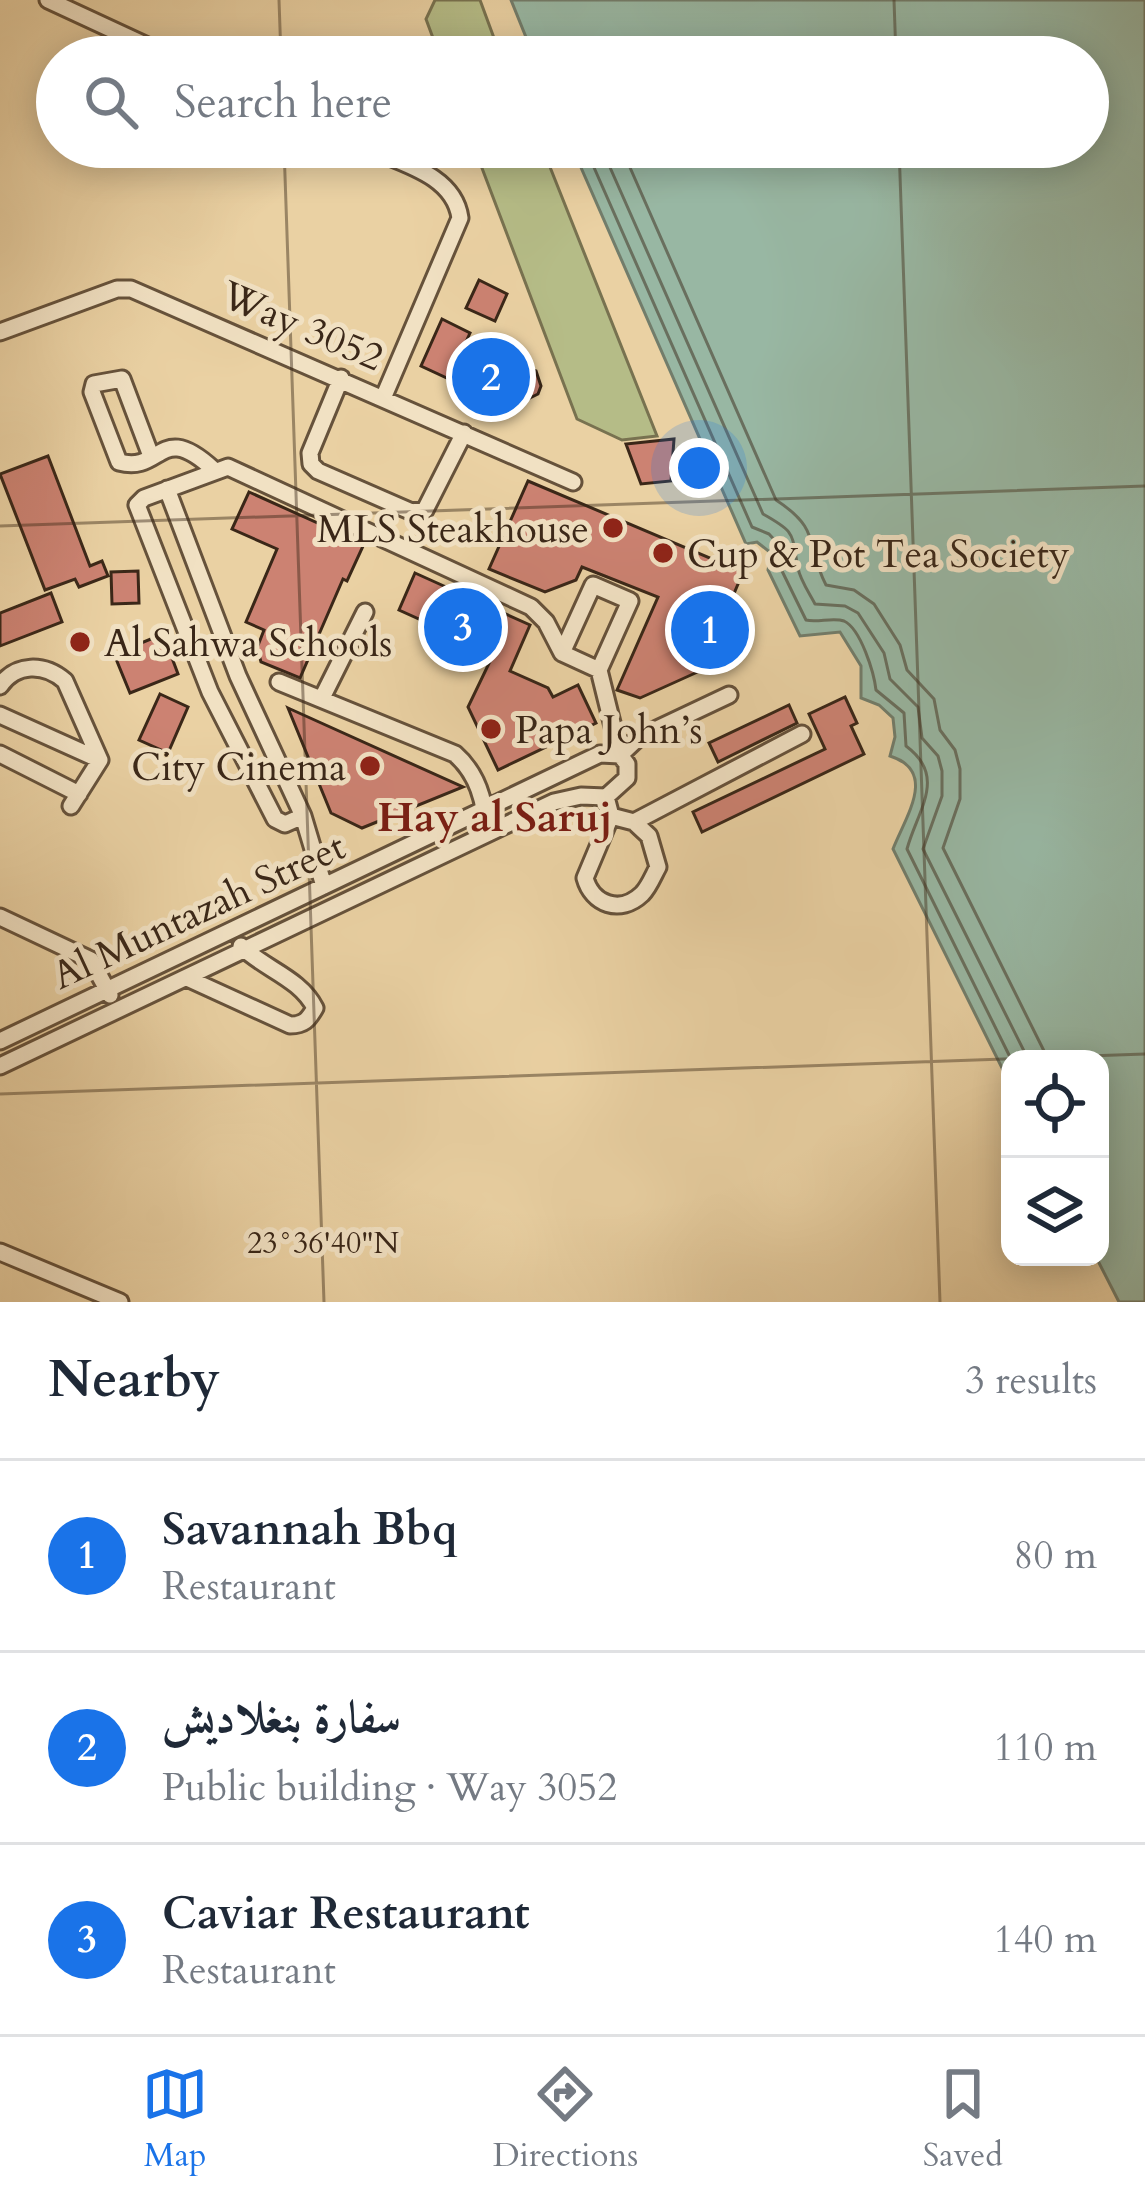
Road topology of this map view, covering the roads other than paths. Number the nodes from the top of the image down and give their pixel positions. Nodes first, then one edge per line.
1 (48, 0) edge
2 (126, 36) edge
3 (410, 168) edge
4 (0, 332) edge
5 (340, 378) junction
6 (384, 396) junction
7 (464, 433) junction
8 (151, 456) junction
9 (214, 470) junction
10 (573, 482) dead end
11 (166, 489) junction
12 (365, 612) dead end
13 (562, 653) junction
14 (599, 670) junction
15 (280, 682) dead end
16 (0, 686) edge
17 (729, 695) dead end
18 (248, 697) junction
19 (322, 698) junction
20 (220, 711) junction
21 (0, 715) edge
22 (802, 734) dead end
23 (0, 754) edge
24 (620, 755) junction
25 (100, 760) junction
26 (606, 797) junction
27 (486, 808) junction
28 (303, 816) junction
29 (611, 816) junction
30 (634, 822) junction
31 (486, 834) junction
32 (424, 838) junction
33 (434, 859) junction
34 (325, 886) junction
35 (0, 917) edge
36 (224, 934) junction
37 (244, 950) junction
38 (187, 978) junction
39 (108, 989) junction
40 (117, 1012) junction
41 (0, 1041) edge
42 (0, 1066) edge
43 (1, 1255) edge
44 (120, 1302) edge

1 - 2 street
3 - 6 street
4 - 5 street, Way 3052
5 - 6 street, Way 3052
5 - 7 street
6 - 7 street, Way 3052
7 - 10 street, Way 3052
8 - 8 street
8 - 9 street
9 - 11 street
9 - 13 street
11 - 18 street
11 - 20 street
12 - 19 street
13 - 14 street
13 - 14 street
14 - 24 street
15 - 19 street
16 - 25 street
17 - 24 street, Al Muntazah Street
18 - 20 street
18 - 28 street
19 - 27 street
20 - 28 street
21 - 25 street
22 - 30 street
23 - 25 street
24 - 26 street
24 - 27 street, Al Muntazah Street
26 - 29 street
26 - 31 street, Al Muntazah Street
27 - 31 street
27 - 32 street, Al Muntazah Street
28 - 34 street
29 - 30 street
29 - 30 street
31 - 33 street, Al Muntazah Street
32 - 33 street
32 - 34 street, Al Muntazah Street
33 - 37 street, Al Muntazah Street
34 - 36 street, Al Muntazah Street
35 - 39 street
36 - 37 street
36 - 39 street, Al Muntazah Street
37 - 38 street, Al Muntazah Street
37 - 38 street
38 - 40 street, Al Muntazah Street
39 - 40 street
39 - 41 street, Al Muntazah Street
40 - 42 street, Al Muntazah Street
43 - 44 street

